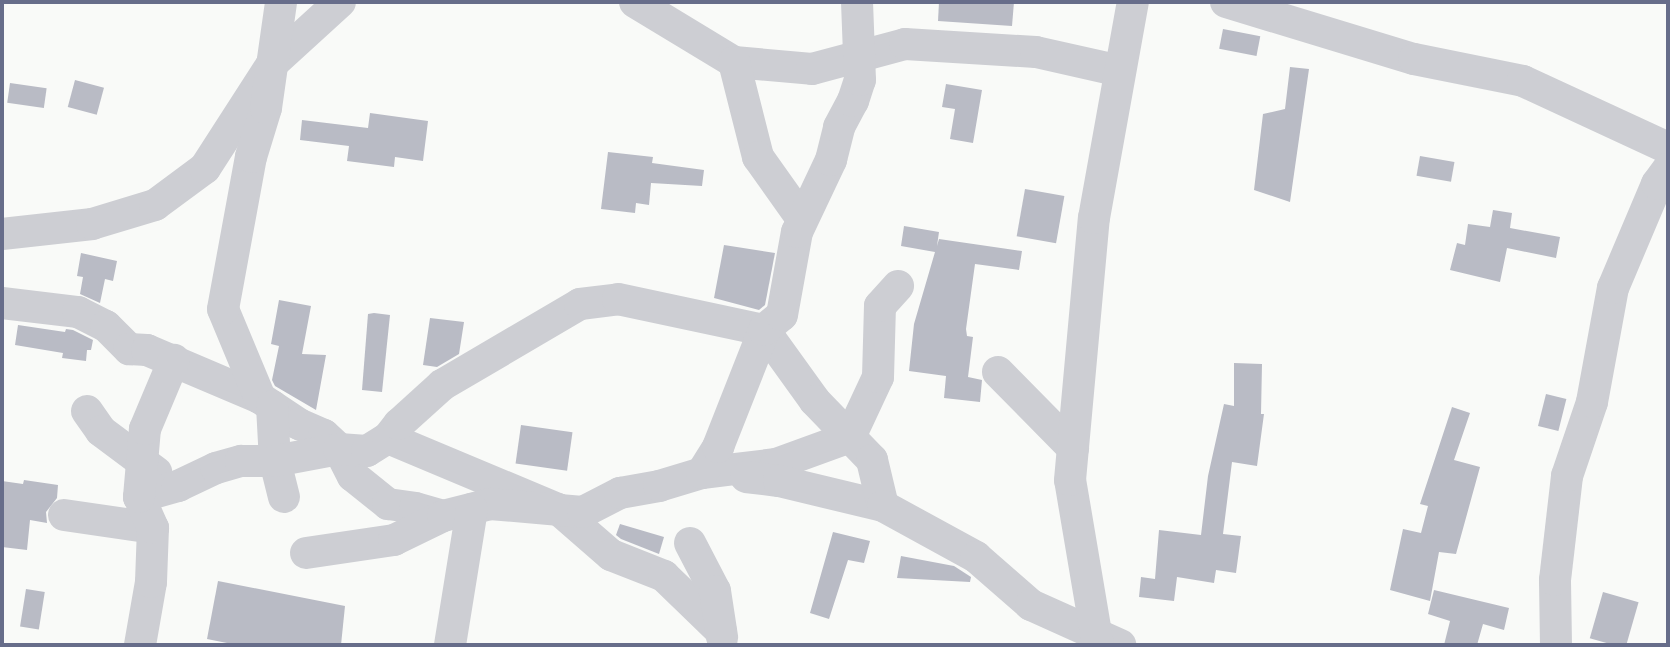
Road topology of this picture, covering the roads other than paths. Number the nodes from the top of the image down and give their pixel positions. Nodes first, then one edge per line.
1 (281, 2) edge
2 (341, 2) edge
3 (635, 2) edge
4 (857, 2) edge
5 (1133, 2) edge
6 (1226, 2) edge
7 (858, 55) junction
8 (734, 62) junction
9 (272, 64) junction
10 (1120, 71) junction
11 (1668, 148) edge
12 (1668, 169) edge
13 (802, 219) junction
14 (2, 234) edge
15 (898, 286) dead end
16 (2, 303) edge
17 (764, 330) junction
18 (174, 360) junction
19 (998, 372) dead end
20 (266, 402) junction
21 (87, 411) dead end
22 (850, 437) junction
23 (388, 438) junction
24 (1073, 448) junction
25 (339, 449) junction
26 (275, 461) junction
27 (142, 463) junction
28 (702, 473) junction
29 (178, 486) junction
30 (139, 497) junction
31 (284, 497) dead end
32 (388, 504) junction
33 (883, 506) junction
34 (558, 509) junction
35 (458, 513) junction
36 (64, 515) dead end
37 (153, 528) junction
38 (390, 541) junction
39 (691, 543) dead end
40 (306, 553) dead end
41 (722, 638) edge
42 (1105, 641) edge
43 (140, 645) edge
44 (450, 645) edge
45 (1556, 645) edge

1 - 9 street
2 - 9 street
3 - 8 street
4 - 7 street
5 - 10 street
6 - 11 street
7 - 8 street
7 - 10 street
7 - 13 street
8 - 13 street
9 - 14 street
9 - 20 street
10 - 24 street
12 - 45 street
13 - 17 street
15 - 22 street
16 - 18 street
17 - 22 street
17 - 23 street
17 - 28 street
18 - 20 street
18 - 27 street
19 - 24 street
20 - 25 street
20 - 26 street
21 - 27 street
22 - 28 street
22 - 33 street
23 - 25 street
23 - 34 street
24 - 42 street
25 - 26 street
25 - 32 street
26 - 29 street
26 - 31 street
27 - 29 street
27 - 30 street
28 - 33 street
28 - 34 street
29 - 30 street
30 - 37 street
32 - 35 street
32 - 38 street
33 - 42 street
34 - 35 street
34 - 41 street
35 - 38 street
35 - 44 street
36 - 37 street
37 - 43 street
38 - 40 street
39 - 41 street

